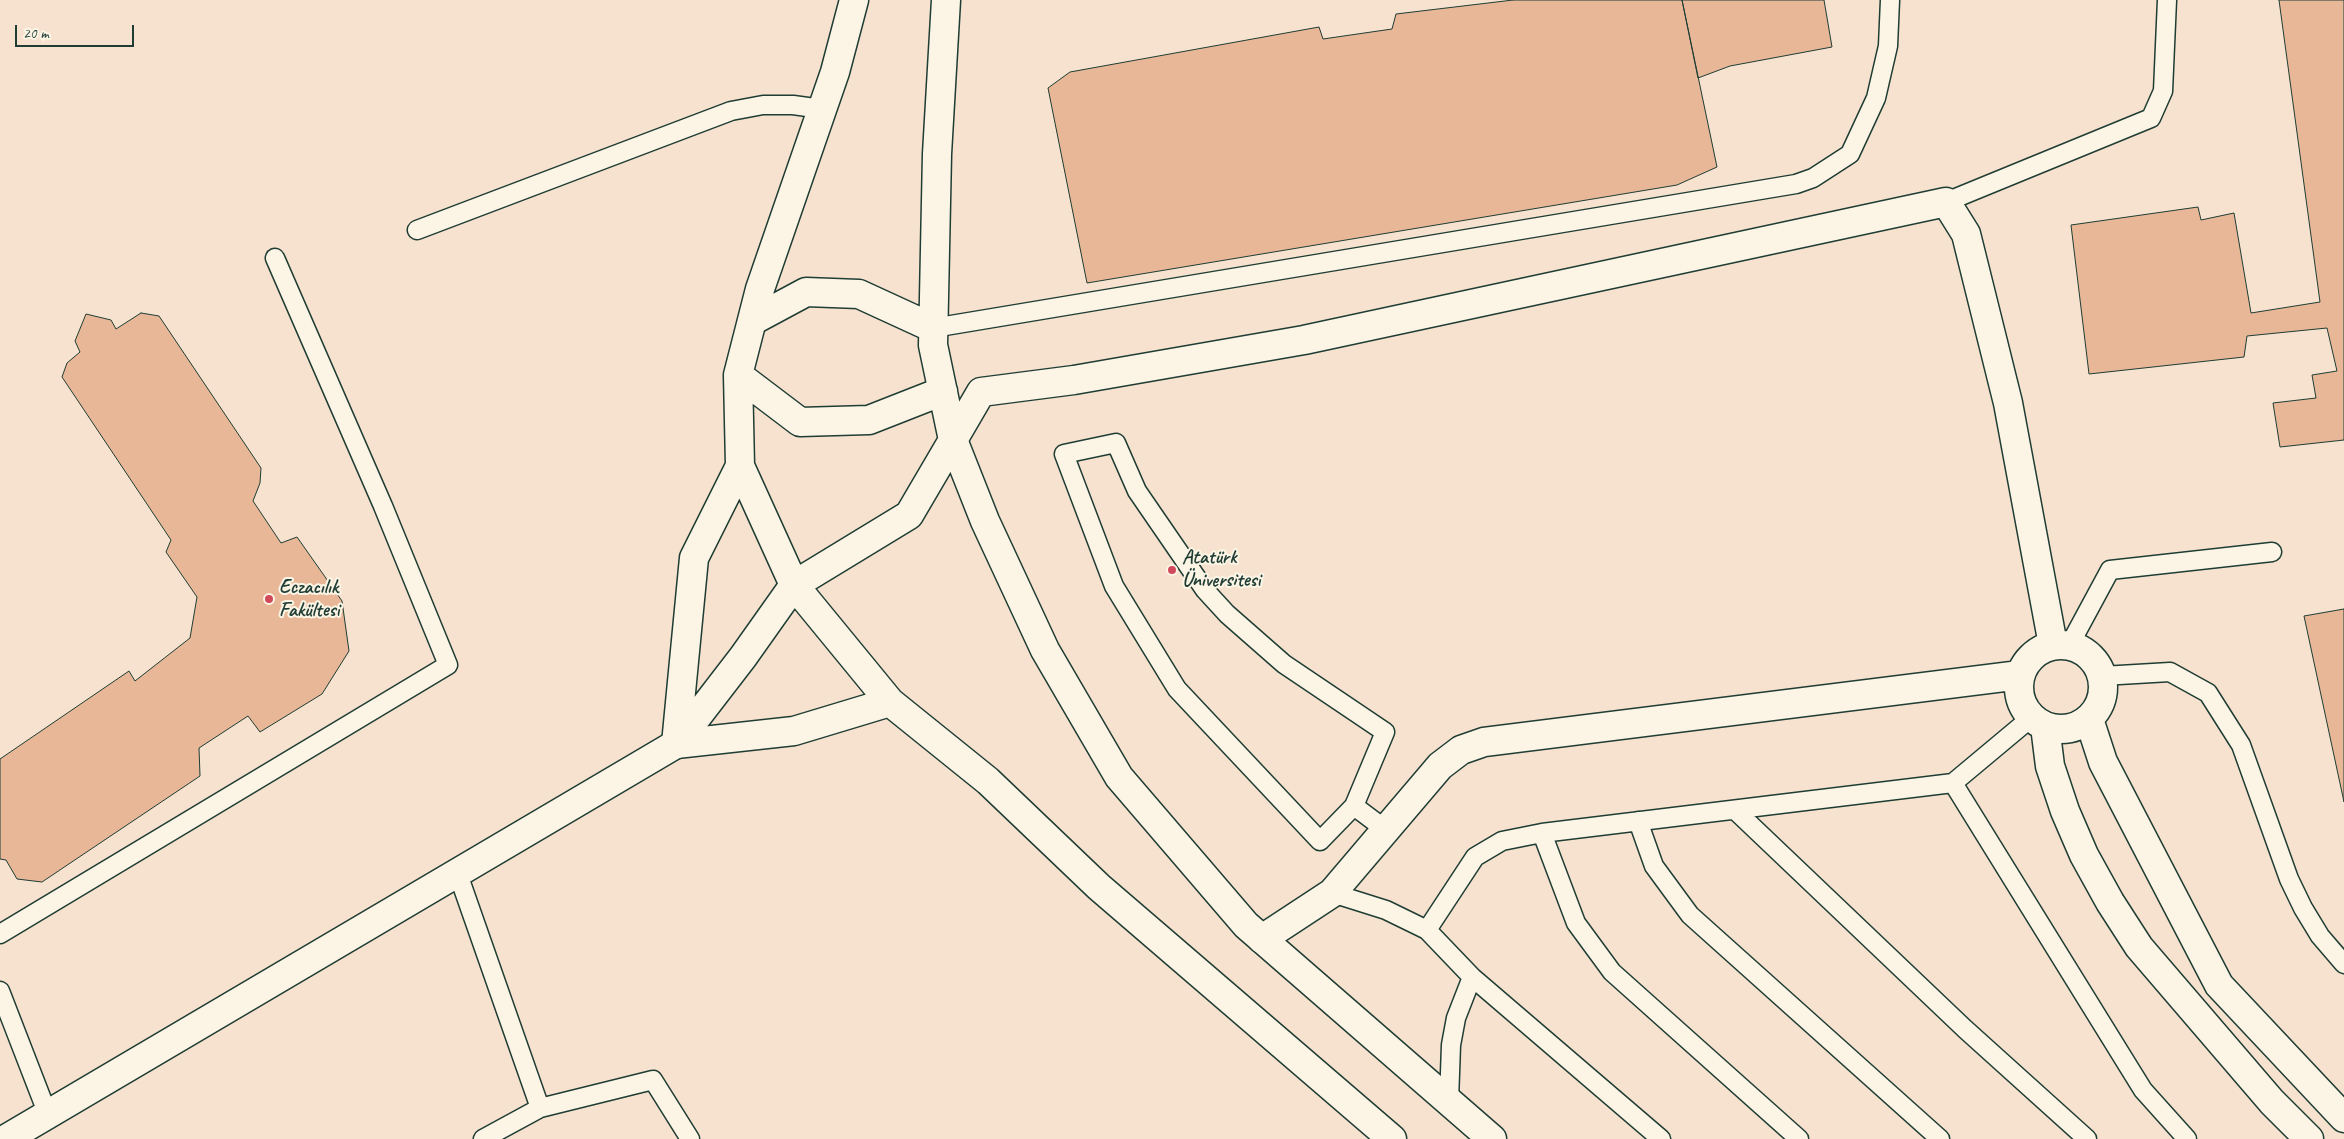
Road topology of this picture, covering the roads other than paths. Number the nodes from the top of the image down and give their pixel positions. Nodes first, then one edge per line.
1 (854, 0) edge
2 (946, 0) edge
3 (1890, 0) edge
4 (2167, 0) edge
5 (822, 109) junction
6 (1946, 202) junction
7 (417, 230) dead end
8 (275, 258) dead end
9 (752, 321) junction
10 (933, 328) junction
11 (738, 376) junction
12 (943, 392) junction
13 (981, 392) junction
14 (952, 440) junction
15 (740, 466) junction
16 (2272, 552) dead end
17 (794, 585) junction
18 (2061, 646) junction
19 (2020, 675) junction
20 (2102, 676) junction
21 (890, 702) junction
22 (2089, 719) junction
23 (2038, 722) junction
24 (676, 744) junction
25 (1953, 783) junction
26 (1354, 806) junction
27 (1736, 810) junction
28 (1638, 821) junction
29 (1386, 830) junction
30 (1542, 833) junction
31 (458, 874) junction
32 (1332, 893) junction
33 (1426, 930) junction
34 (0, 934) edge
35 (1262, 939) junction
36 (2344, 964) edge
37 (1472, 977) junction
38 (0, 991) edge
39 (1449, 1101) junction
40 (540, 1108) junction
41 (48, 1114) junction
42 (2344, 1118) edge
43 (6, 1139) edge
44 (483, 1139) edge
45 (690, 1139) edge
46 (1392, 1139) edge
47 (1492, 1139) edge
48 (1661, 1139) edge
49 (1799, 1139) edge
50 (1940, 1139) edge
51 (2087, 1139) edge
52 (2187, 1139) edge
53 (2310, 1139) edge

1 - 5 street
2 - 10 street
3 - 10 lane
4 - 6 lane
5 - 7 lane
5 - 9 street
6 - 13 street
6 - 18 street
8 - 34 lane
9 - 10 street
9 - 11 street
10 - 12 street
11 - 12 street
11 - 15 street
12 - 13 street
12 - 14 street
13 - 14 street
14 - 17 street
14 - 35 street
15 - 17 street
15 - 24 street
16 - 18 lane
17 - 21 street
17 - 24 street
18 - 19 street
18 - 20 street
19 - 23 street
19 - 29 street
20 - 22 street
20 - 36 lane
21 - 24 street
21 - 46 street
22 - 23 street
22 - 42 street
23 - 25 lane
23 - 53 street
24 - 31 street
25 - 27 lane
25 - 52 lane
26 - 26 lane
26 - 29 lane
27 - 28 lane
27 - 51 lane
28 - 30 lane
28 - 50 lane
29 - 32 street
30 - 33 lane
30 - 49 lane
31 - 40 lane
31 - 41 street
32 - 33 lane
32 - 35 street
33 - 37 lane
35 - 39 street
37 - 39 lane
37 - 48 lane
38 - 41 lane
39 - 47 street
40 - 44 lane
40 - 45 lane
41 - 43 street

